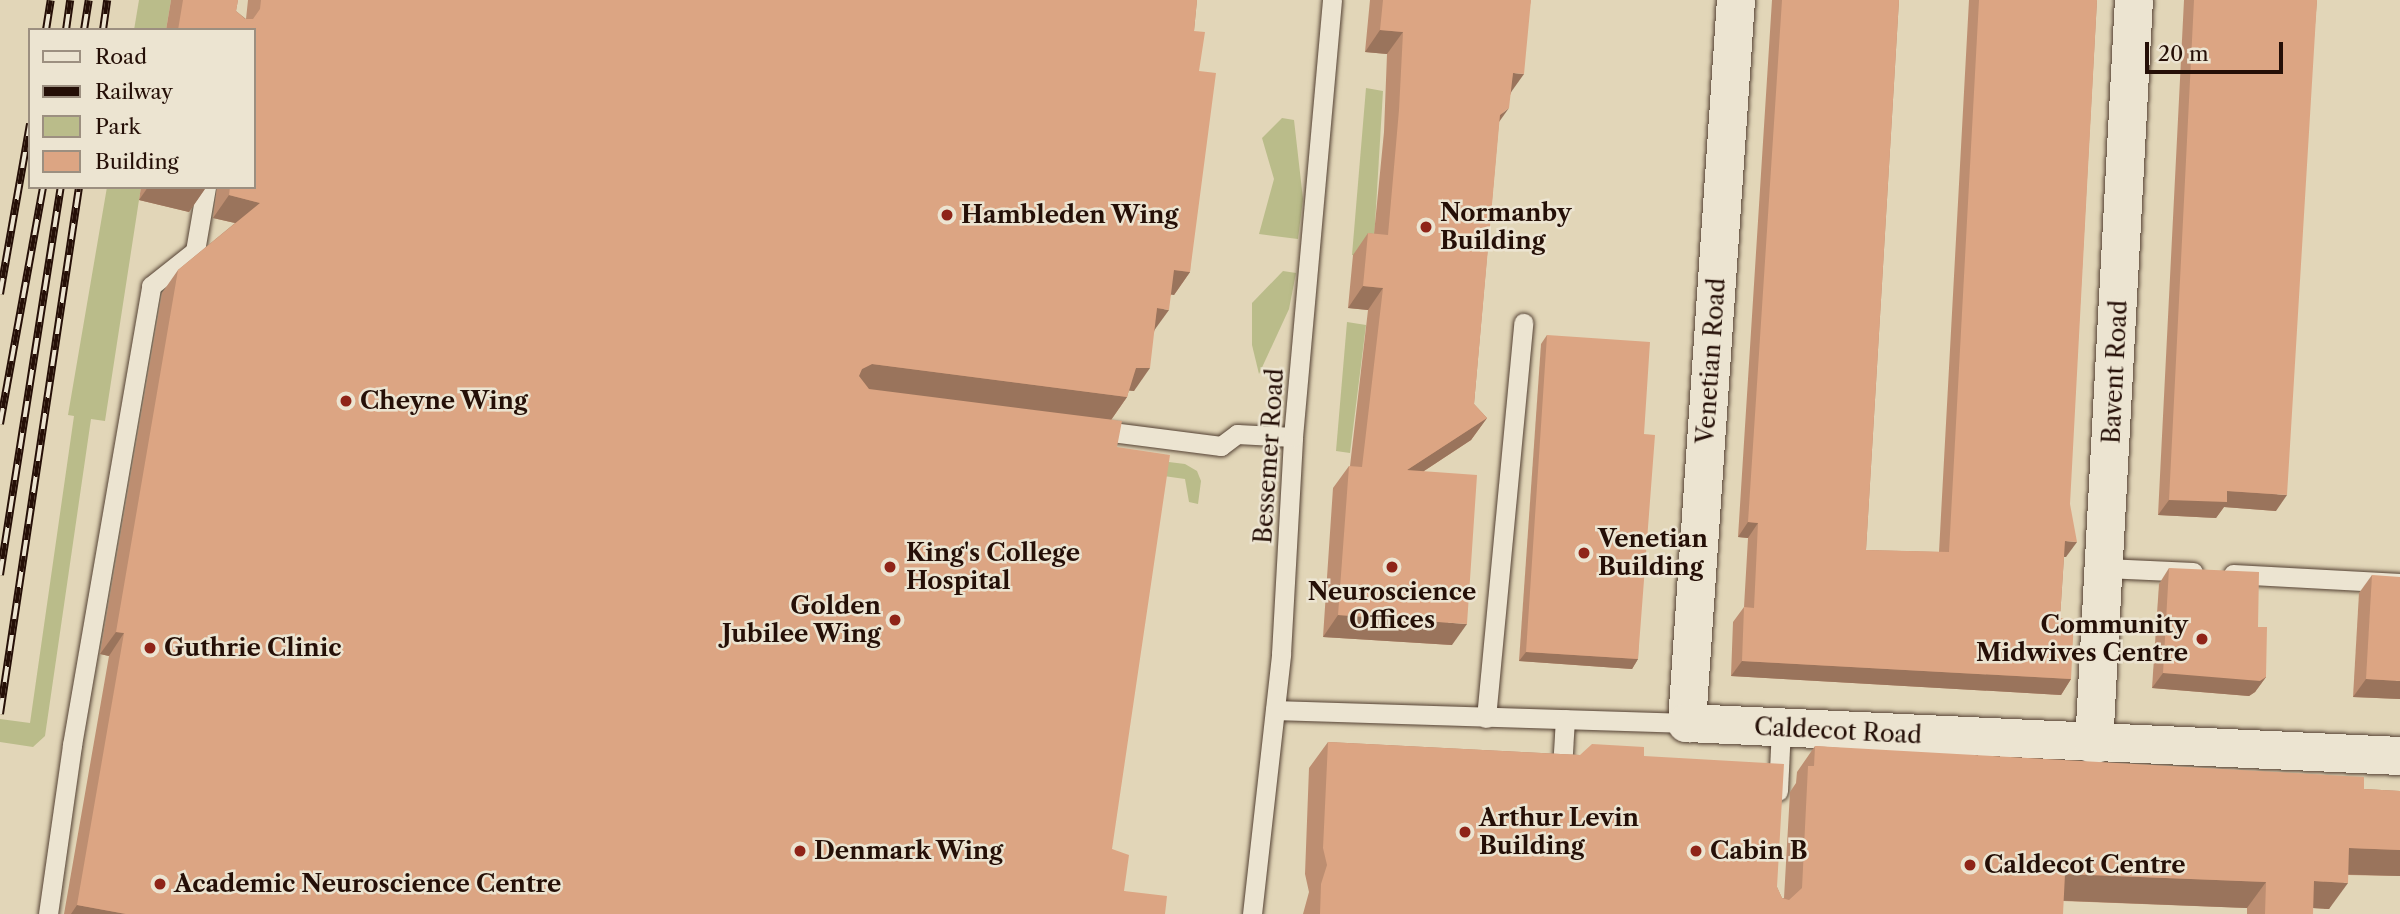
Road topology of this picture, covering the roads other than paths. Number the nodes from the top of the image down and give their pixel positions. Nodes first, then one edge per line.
1 (1332, 0) edge
2 (1736, 0) edge
3 (2134, 0) edge
4 (206, 189) edge
5 (1523, 323) dead end
6 (1081, 428) edge
7 (1293, 437) junction
8 (2105, 568) junction
9 (2400, 583) edge
10 (1275, 710) junction
11 (1486, 718) junction
12 (1565, 719) junction
13 (1687, 723) junction
14 (1781, 728) junction
15 (2094, 745) junction
16 (2400, 756) edge
17 (1562, 769) edge
18 (1777, 817) edge
19 (48, 914) edge
20 (1252, 914) edge

1 - 7 lane, Bessemer Road
2 - 13 street, Venetian Road
3 - 8 street, Bavent Road
4 - 19 lane
5 - 11 lane
6 - 7 lane
7 - 10 lane, Bessemer Road
8 - 9 lane
8 - 15 street, Bavent Road
10 - 11 lane, Caldecot Road
10 - 20 lane, Bessemer Road
11 - 12 lane, Caldecot Road
12 - 13 lane, Caldecot Road
12 - 17 lane
13 - 14 street, Caldecot Road
14 - 15 street, Caldecot Road
14 - 18 lane
15 - 16 street, Caldecot Road

